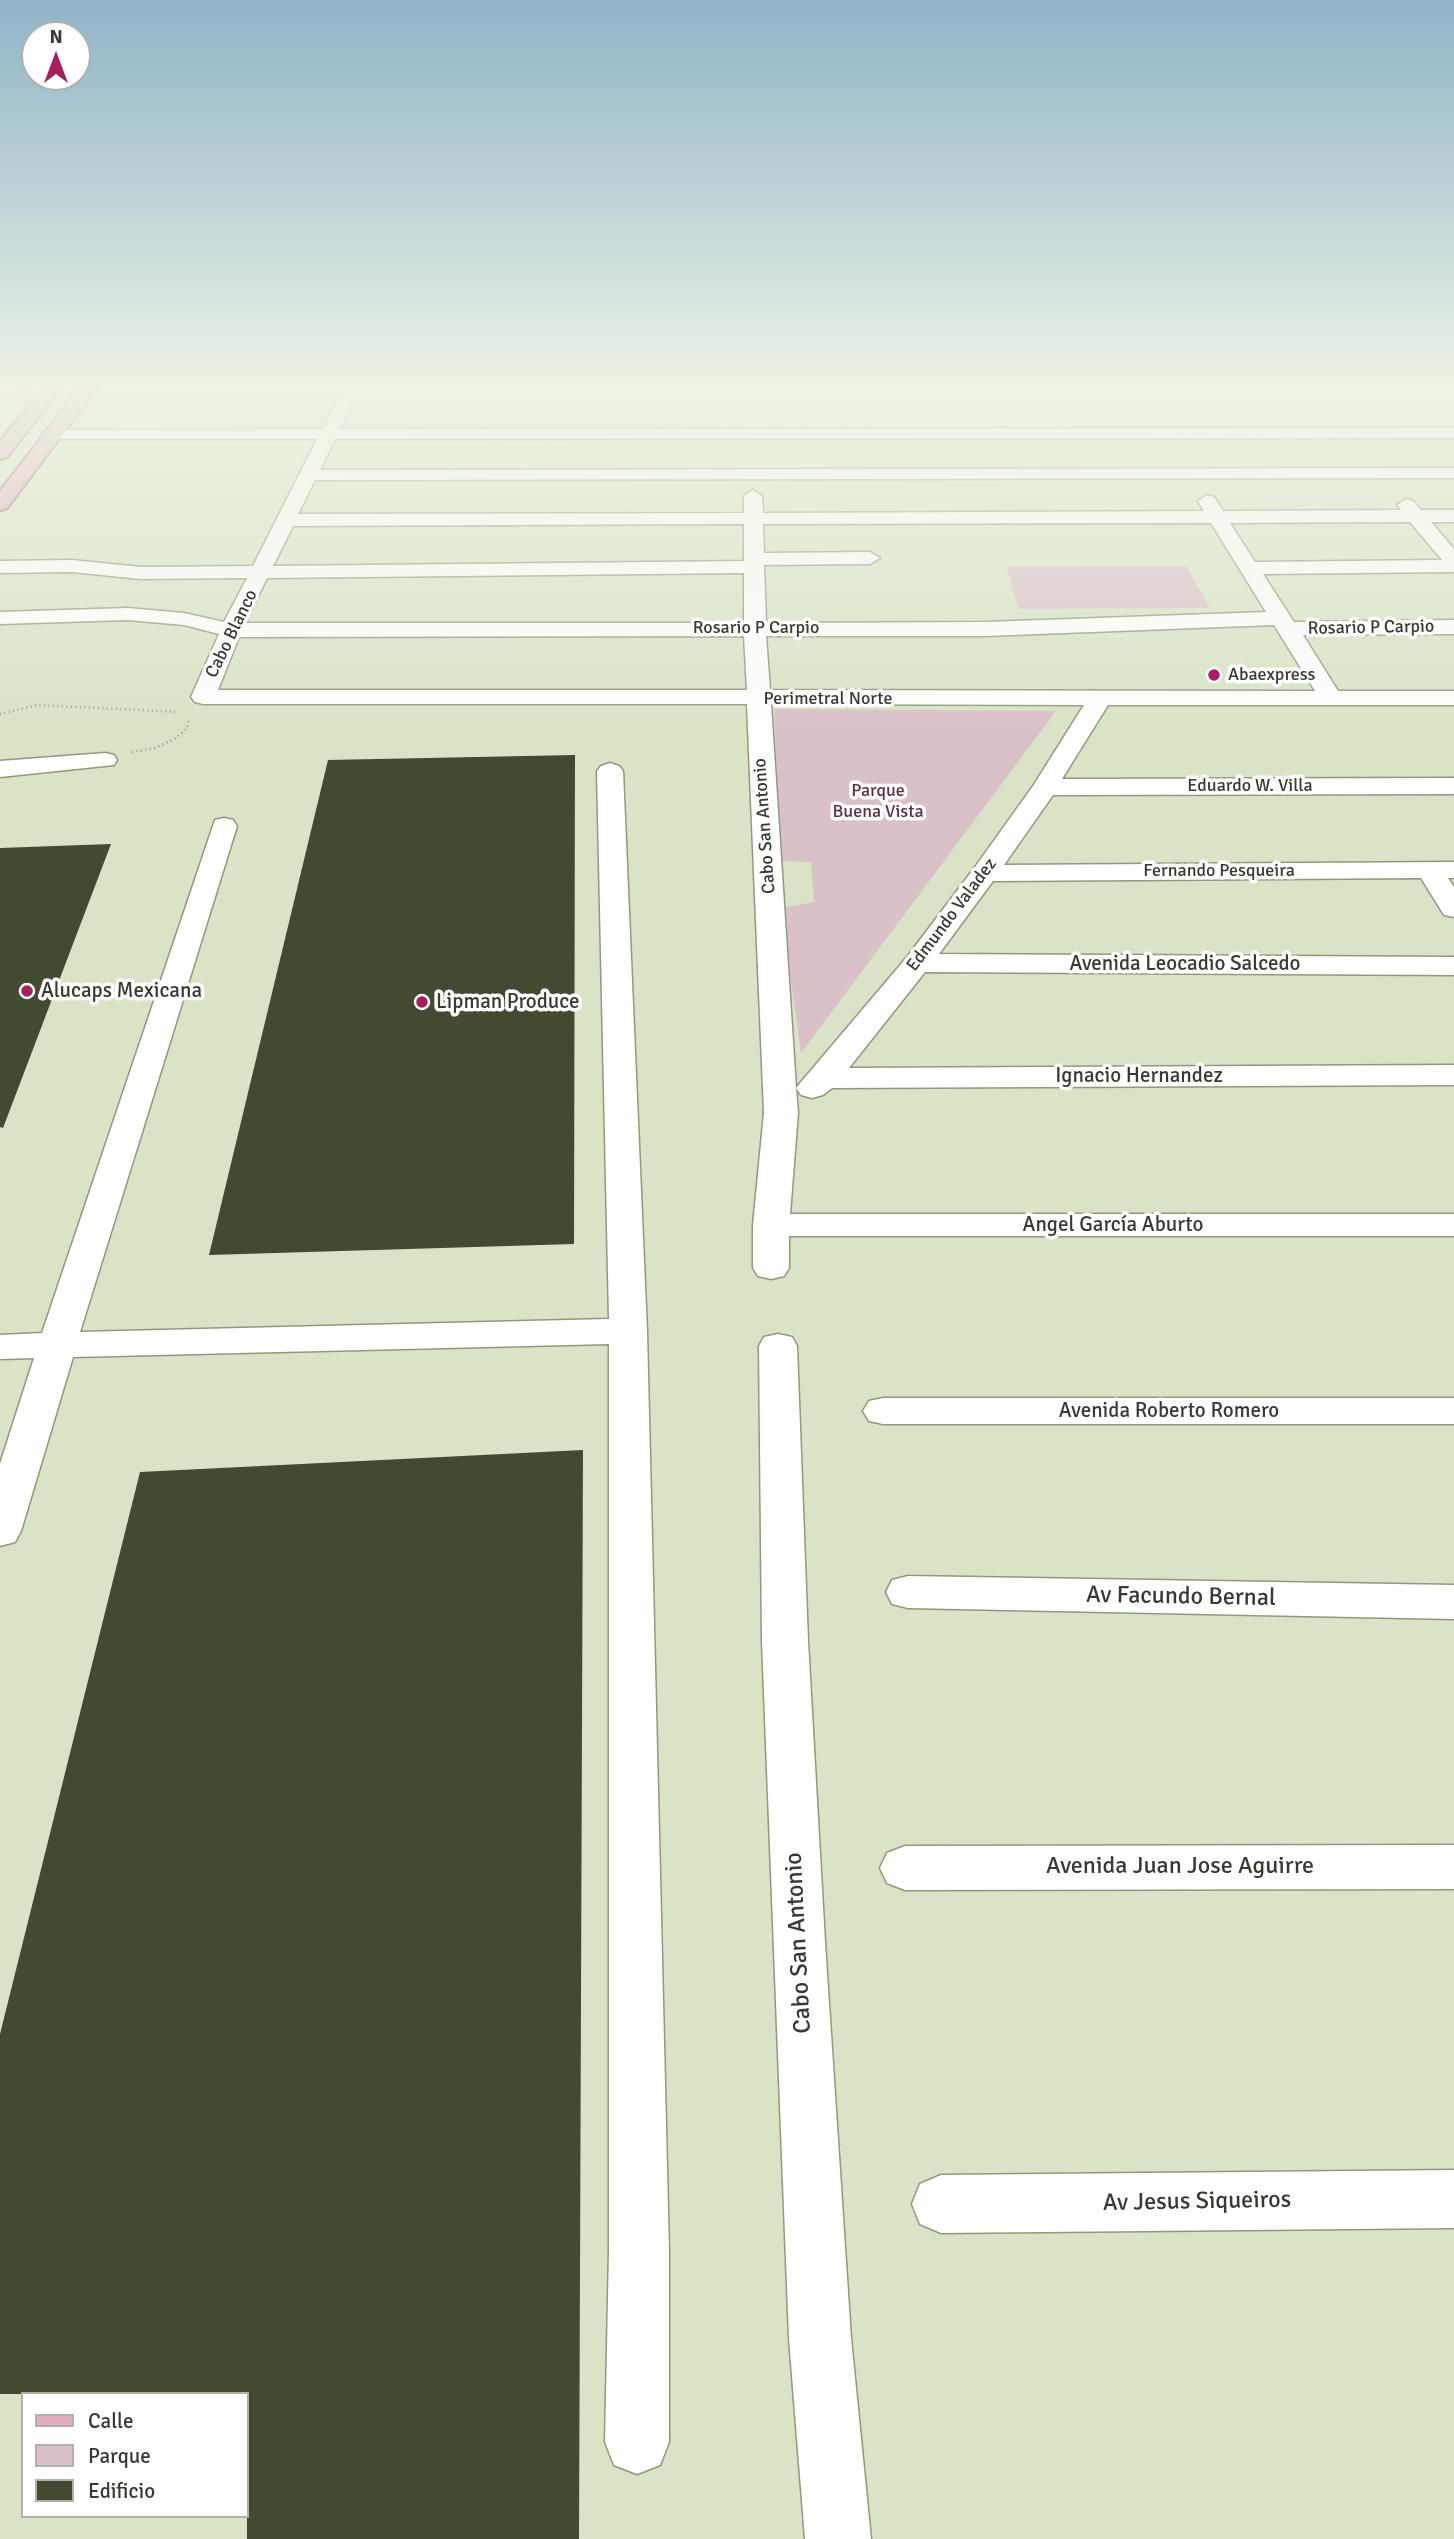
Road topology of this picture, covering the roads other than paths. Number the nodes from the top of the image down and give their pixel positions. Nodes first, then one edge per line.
1 (294, 501) edge
2 (753, 501) edge
3 (1207, 501) edge
4 (1403, 501) edge
5 (1215, 516) junction
6 (1415, 516) junction
7 (1454, 516) edge
8 (755, 518) junction
9 (286, 520) junction
10 (870, 558) dead end
11 (755, 563) junction
12 (1454, 563) edge
13 (35, 566) junction
14 (0, 567) edge
15 (1249, 568) junction
16 (263, 570) junction
17 (8, 617) edge
18 (1284, 623) junction
19 (1454, 627) edge
20 (755, 628) junction
21 (231, 630) junction
22 (1100, 698) junction
23 (1332, 698) junction
24 (1454, 698) edge
25 (760, 699) junction
26 (197, 701) joint
27 (105, 760) road end
28 (0, 769) edge
29 (610, 771) dead end
30 (1454, 786) edge
31 (1045, 787) junction
32 (224, 826) dead end
33 (1441, 870) edge
34 (985, 873) junction
35 (1454, 909) edge
36 (917, 963) junction
37 (1454, 966) edge
38 (1454, 1075) edge
39 (824, 1078) junction
40 (781, 1113) junction
41 (771, 1225) junction
42 (1454, 1225) edge
43 (771, 1268) dead end
44 (628, 1331) junction
45 (57, 1345) junction
46 (778, 1346) dead end
47 (0, 1347) edge
48 (883, 1411) dead end
49 (1454, 1411) edge
50 (0, 1531) edge
51 (908, 1592) dead end
52 (1454, 1602) edge
53 (1454, 1867) edge
54 (905, 1868) dead end
55 (1454, 2199) edge
56 (941, 2204) dead end
57 (637, 2442) dead end
58 (838, 2539) edge

1 - 9 street, Cabo Blanco
2 - 8 street, Cabo San Antonio
3 - 5 street
4 - 6 street
5 - 6 street
5 - 8 street
5 - 15 street
6 - 7 street
6 - 12 street
8 - 9 street
8 - 11 street, Cabo San Antonio
9 - 16 street, Cabo Blanco
10 - 11 street
11 - 16 street
11 - 20 street, Cabo San Antonio
12 - 15 street
13 - 14 street
13 - 16 street
13 - 17 street
15 - 18 street
16 - 21 street, Cabo Blanco
17 - 21 street, Rosario P Carpio
18 - 19 street, Rosario P Carpio
18 - 20 street, Rosario P Carpio
18 - 23 street
20 - 21 street, Rosario P Carpio
20 - 25 street, Cabo San Antonio
21 - 26 street, Cabo Blanco
22 - 23 street, Perimetral Norte
22 - 25 street, Perimetral Norte
22 - 31 street, Edmundo Valadez
23 - 24 street, Perimetral Norte
25 - 26 street, Perimetral Norte
25 - 40 street, Cabo San Antonio
27 - 28 street
29 - 44 street
30 - 31 street, Eduardo W. Villa
31 - 34 street, Edmundo Valadez
32 - 45 street
33 - 34 street, Fernando Pesqueira
33 - 35 street
34 - 36 street, Edmundo Valadez
36 - 37 street, Avenida Leocadio Salcedo
36 - 39 street, Edmundo Valadez
38 - 39 street, Ignacio Hernandez
39 - 40 street, Edmundo Valadez
40 - 41 street, Cabo San Antonio
41 - 42 street, Angel García Aburto
41 - 43 street, Cabo San Antonio
44 - 45 street
44 - 57 street
45 - 47 street
45 - 50 street
46 - 58 street, Cabo San Antonio
48 - 49 street, Avenida Roberto Romero
51 - 52 street, Av Facundo Bernal
53 - 54 street, Avenida Juan Jose Aguirre
55 - 56 street, Av Jesus Siqueiros

